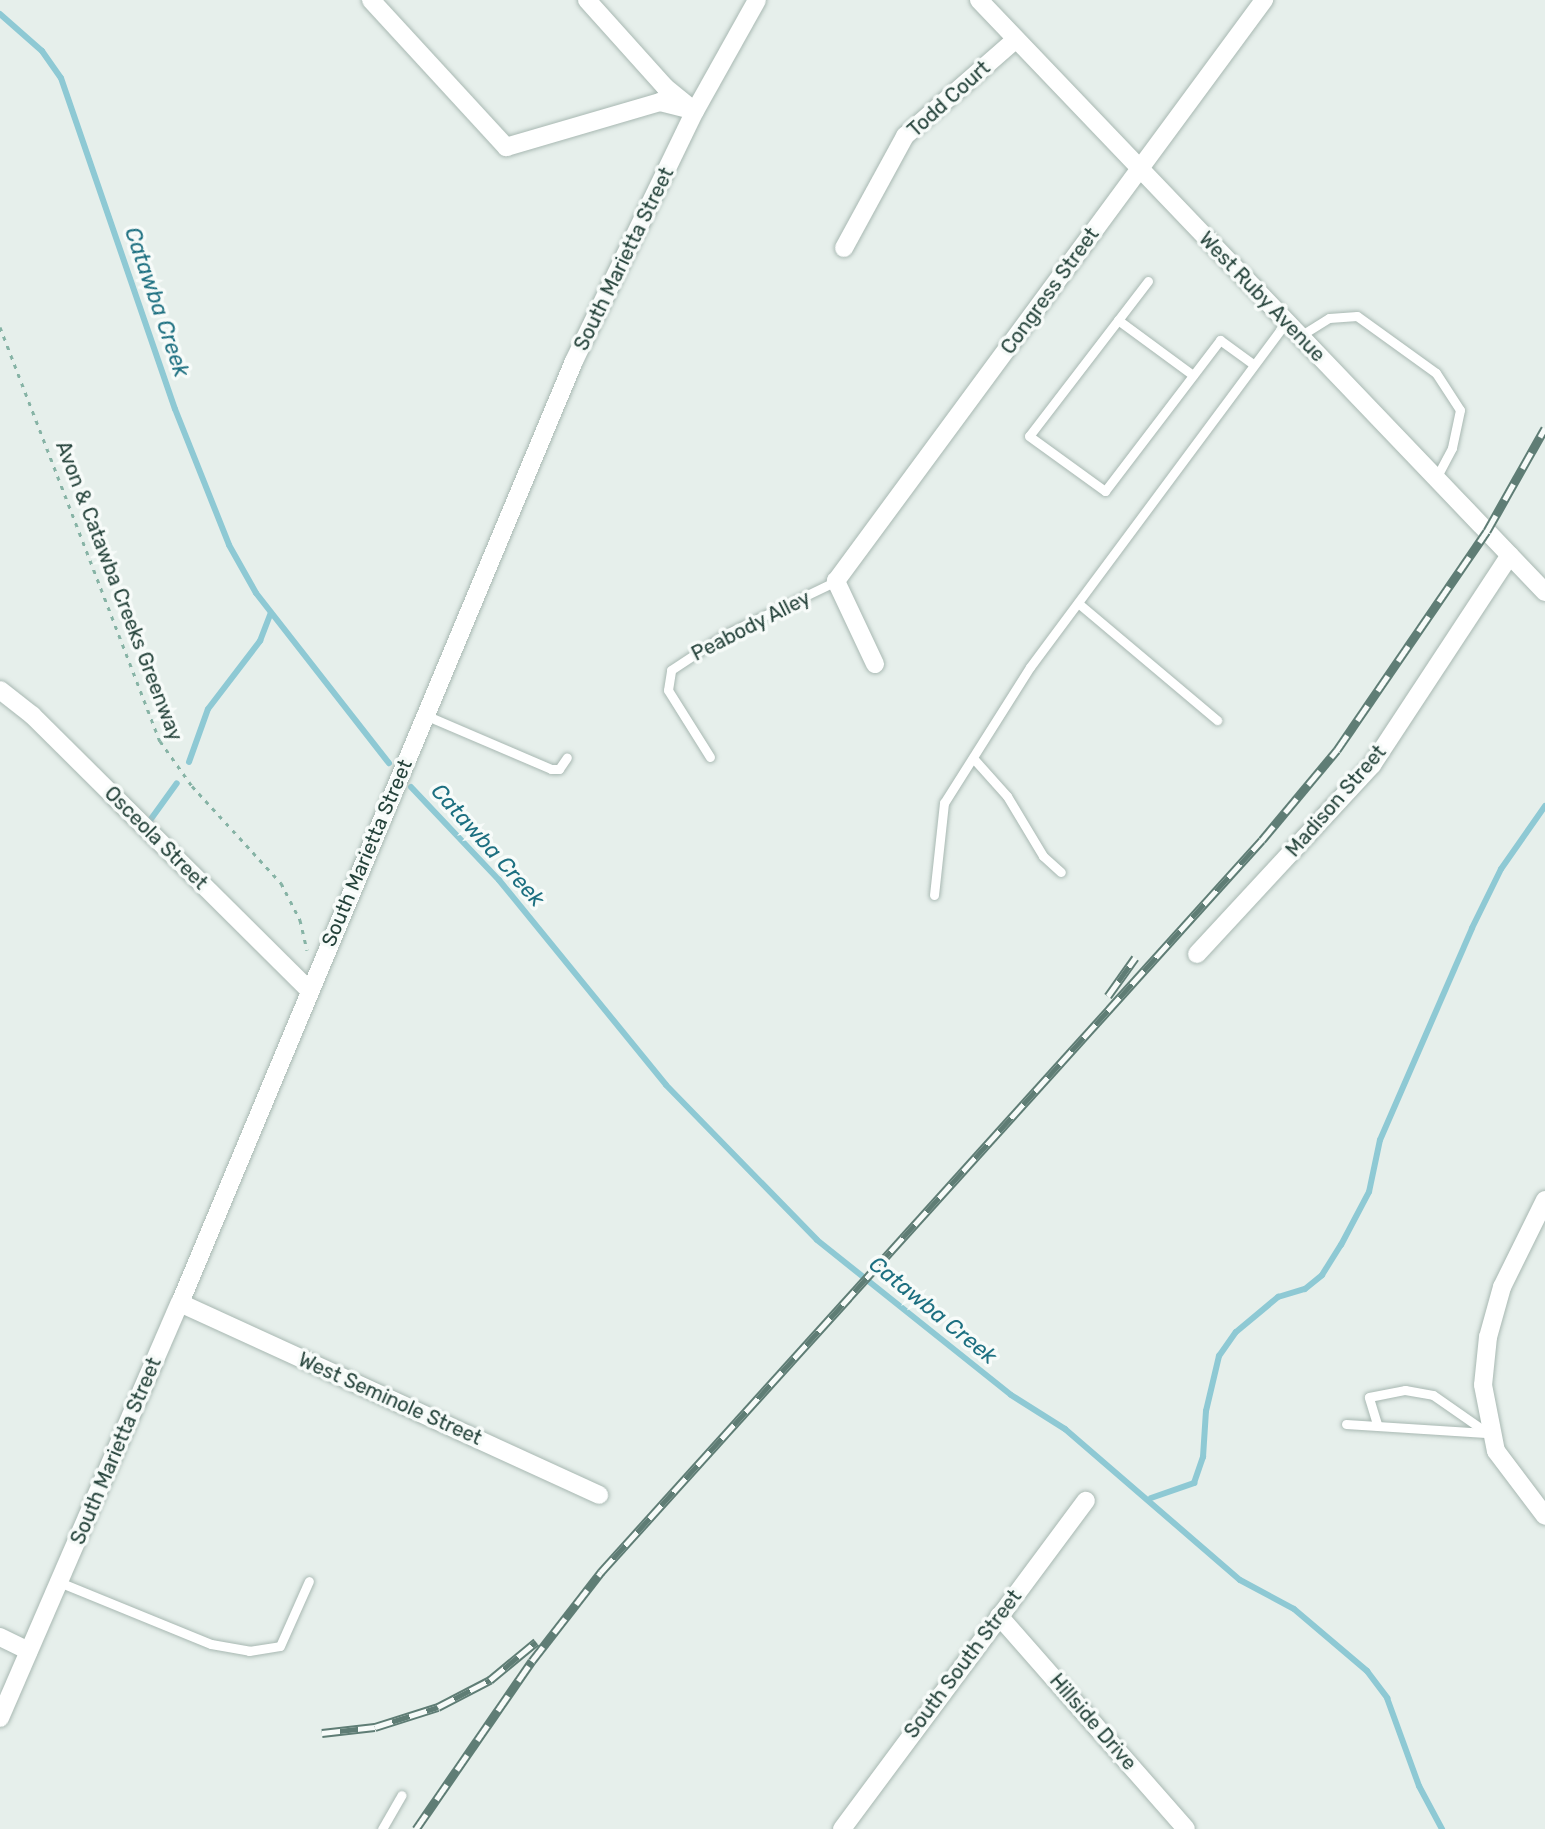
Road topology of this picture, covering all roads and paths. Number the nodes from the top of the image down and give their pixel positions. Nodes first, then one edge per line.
1 (371, 0) edge
2 (587, 0) edge
3 (757, 0) edge
4 (979, 0) edge
5 (1264, 0) edge
6 (1015, 40) junction
7 (695, 111) junction
8 (1139, 169) junction
9 (844, 248) dead end
10 (1148, 281) dead end
11 (1118, 320) junction
12 (1286, 322) junction
13 (0, 327) edge
14 (1300, 336) junction
15 (1253, 364) junction
16 (1193, 375) junction
17 (1436, 478) junction
18 (1510, 555) junction
19 (836, 581) junction
20 (1545, 592) edge
21 (1078, 603) junction
22 (875, 664) dead end
23 (0, 690) edge
24 (425, 715) junction
25 (1217, 720) dead end
26 (567, 757) dead end
27 (710, 757) dead end
28 (973, 758) junction
29 (1061, 872) dead end
30 (934, 895) dead end
31 (1197, 954) dead end
32 (321, 961) junction
33 (309, 990) junction
34 (1545, 1200) edge
35 (180, 1303) junction
36 (1346, 1424) dead end
37 (1377, 1424) junction
38 (1489, 1434) junction
39 (599, 1495) dead end
40 (1086, 1501) dead end
41 (1545, 1516) edge
42 (309, 1581) dead end
43 (59, 1582) junction
44 (999, 1616) junction
45 (0, 1637) edge
46 (29, 1651) junction
47 (0, 1718) edge
48 (402, 1795) dead end
49 (382, 1829) edge
50 (842, 1829) edge
51 (1186, 1829) edge

1 - 7 street
2 - 7 street
3 - 7 street, South Marietta Street
4 - 6 street, West Ruby Avenue
5 - 8 street, Congress Street
6 - 8 street, West Ruby Avenue
6 - 9 street, Todd Court
7 - 24 street, South Marietta Street
8 - 12 street, West Ruby Avenue
8 - 19 street, Congress Street
10 - 11 lane
11 - 16 lane
11 - 16 lane
12 - 14 street, West Ruby Avenue
12 - 15 lane
13 - 32 path, Avon & Catawba Creeks Greenway
14 - 17 street, West Ruby Avenue
14 - 17 lane
15 - 16 lane
15 - 21 lane
17 - 18 street, West Ruby Avenue
18 - 20 street, West Ruby Avenue
18 - 31 street, Madison Street
19 - 22 street
19 - 27 lane, Peabody Alley
21 - 25 lane
21 - 28 lane
23 - 33 street, Osceola Street
24 - 26 lane
24 - 32 street, South Marietta Street
28 - 29 lane
28 - 30 lane
32 - 33 street, South Marietta Street
33 - 35 street, South Marietta Street
34 - 38 street
35 - 39 street, West Seminole Street
35 - 43 street, South Marietta Street
36 - 37 lane
37 - 38 lane
37 - 38 lane
38 - 41 street
40 - 44 street, South South Street
42 - 43 lane
43 - 46 street, South Marietta Street
44 - 50 street, South South Street
44 - 51 street, Hillside Drive
45 - 46 street
46 - 47 street, South Marietta Street
48 - 49 lane

